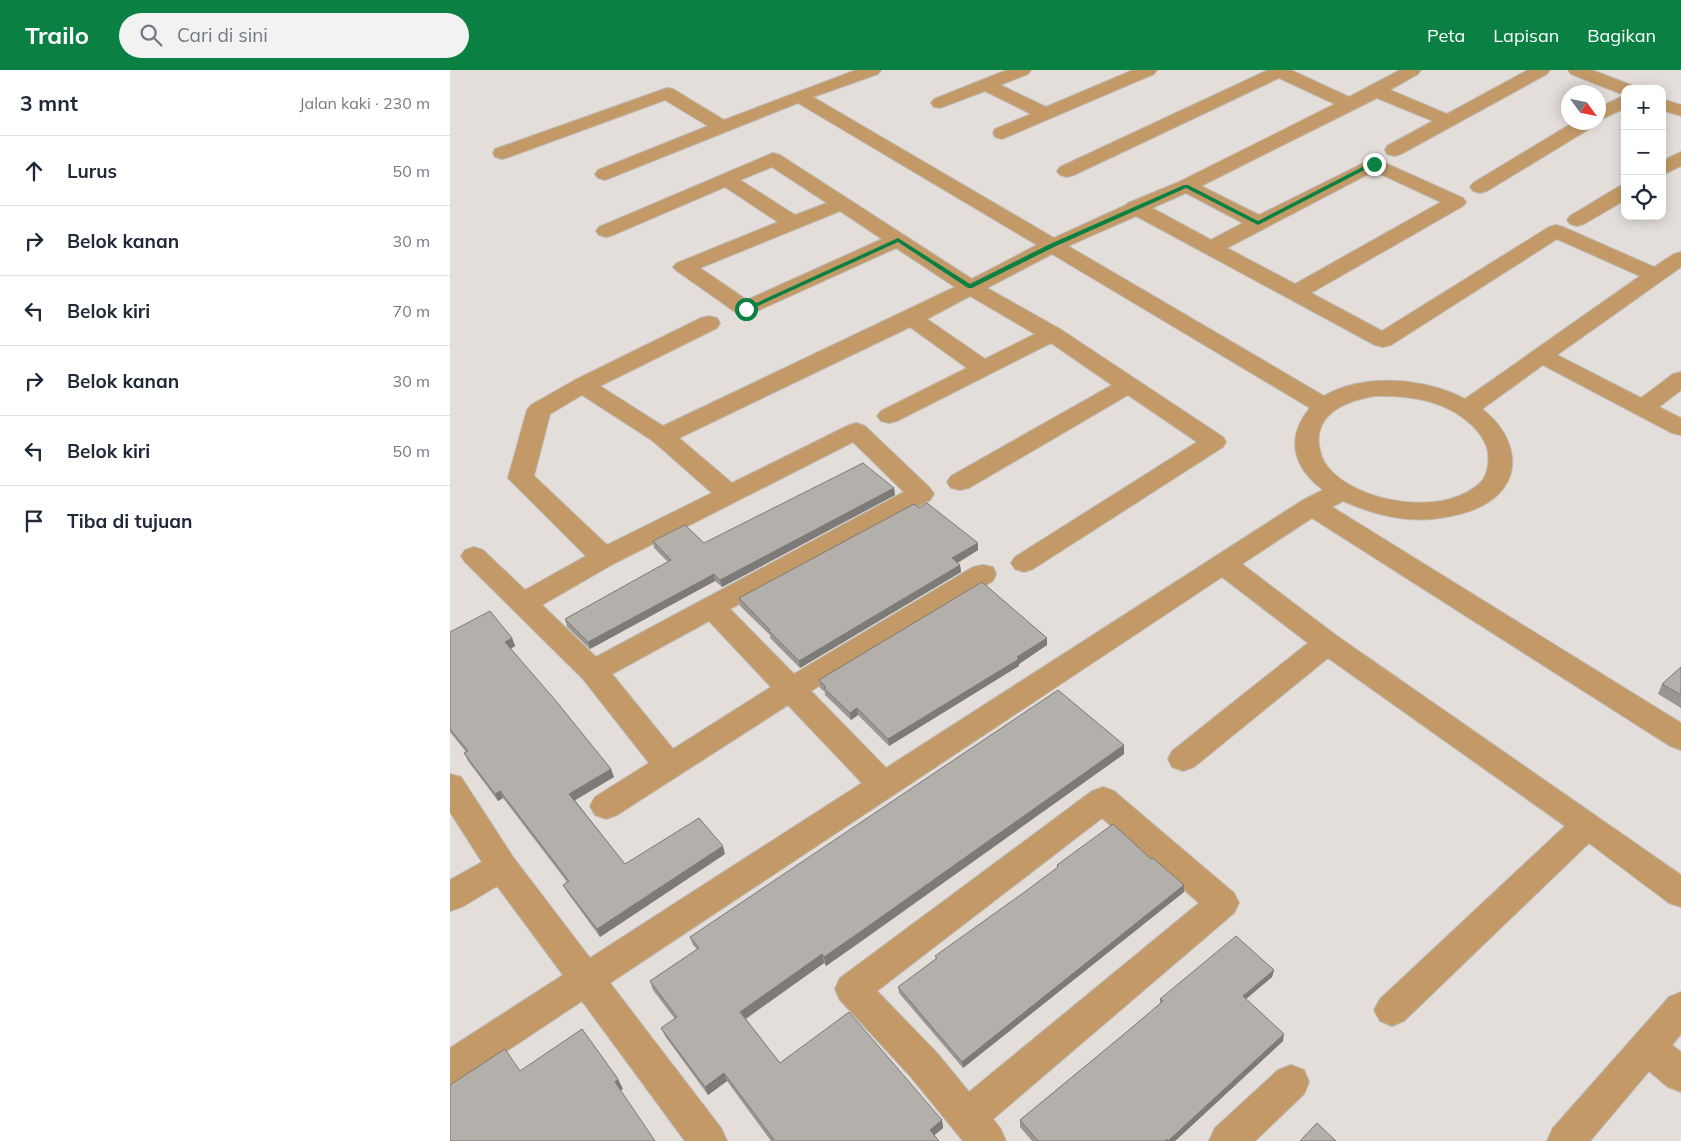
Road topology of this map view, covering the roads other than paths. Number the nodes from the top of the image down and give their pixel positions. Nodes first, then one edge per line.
1 (872, 70) edge
2 (1022, 70) edge
3 (1148, 70) edge
4 (1280, 70) edge
5 (1412, 70) edge
6 (1541, 70) edge
7 (1577, 70) edge
8 (985, 84) junction
9 (1621, 87) edge
10 (1376, 91) junction
11 (799, 96) junction
12 (1621, 102) edge
13 (940, 103) dead end
14 (1349, 104) junction
15 (1666, 105) edge
16 (1606, 111) edge
17 (1681, 111) edge
18 (1045, 114) junction
19 (1449, 121) junction
20 (723, 126) junction
21 (1575, 130) edge
22 (1002, 133) dead end
23 (1394, 150) dead end
24 (502, 153) dead end
25 (1681, 158) edge
26 (1666, 167) edge
27 (1066, 171) dead end
28 (605, 174) dead end
29 (727, 180) junction
30 (1186, 186) junction
31 (1480, 187) dead end
32 (1621, 193) edge
33 (841, 204) junction
34 (1135, 207) junction
35 (1577, 220) dead end
36 (791, 222) junction
37 (1258, 223) junction
38 (606, 231) dead end
39 (898, 240) junction
40 (1052, 246) junction
41 (1211, 248) junction
42 (1681, 258) edge
43 (1655, 275) junction
44 (970, 287) junction
45 (1295, 293) junction
46 (911, 318) junction
47 (709, 323) dead end
48 (1052, 334) junction
49 (1542, 356) junction
50 (983, 368) junction
51 (1681, 379) edge
52 (583, 385) junction
53 (1129, 385) junction
54 (1324, 406) junction
55 (1642, 408) junction
56 (1466, 409) junction
57 (889, 416) dead end
58 (1681, 428) edge
59 (662, 436) junction
60 (960, 482) dead end
61 (1342, 492) junction
62 (730, 495) junction
63 (1312, 506) junction
64 (474, 556) dead end
65 (604, 558) junction
66 (1024, 563) dead end
67 (1223, 564) junction
68 (983, 574) dead end
69 (523, 603) junction
70 (713, 608) junction
71 (1327, 643) junction
72 (593, 671) junction
73 (791, 689) junction
74 (1681, 738) edge
75 (1183, 759) dead end
76 (669, 766) junction
77 (883, 785) junction
78 (450, 786) edge
79 (606, 806) dead end
80 (1587, 825) junction
81 (502, 867) junction
82 (1681, 893) edge
83 (450, 896) edge
84 (586, 980) junction
85 (1681, 1008) edge
86 (1392, 1010) dead end
87 (1647, 1047) junction
88 (450, 1068) edge
89 (1681, 1075) edge
90 (1291, 1082) dead end
91 (977, 1129) edge
92 (708, 1141) edge
93 (1228, 1141) edge
94 (1566, 1141) edge

1 - 11 street
2 - 8 street
3 - 18 street
4 - 14 street
4 - 27 street
5 - 10 street
6 - 19 street
7 - 9 street
8 - 13 street
8 - 18 street
10 - 14 street
10 - 19 street
11 - 20 street
11 - 40 street
12 - 16 street
14 - 30 street
15 - 17 street
18 - 22 street
19 - 23 street
20 - 24 street
20 - 28 street
21 - 31 street
25 - 26 street
29 - 33 street
29 - 36 street
29 - 38 street
30 - 34 street
30 - 37 street
32 - 35 street
33 - 36 street
33 - 39 street
34 - 40 street
34 - 41 street
36 - 39 street
37 - 41 street
37 - 45 street
39 - 44 street
40 - 44 street
40 - 54 street
41 - 45 street
42 - 43 street
43 - 45 street
43 - 49 street
44 - 46 street
44 - 48 street
46 - 50 street
46 - 59 street
47 - 52 street
48 - 50 street
48 - 53 street
49 - 55 street
49 - 56 street
50 - 57 street
51 - 55 street
52 - 59 street
52 - 65 street
53 - 60 street
53 - 66 street
54 - 56 street
54 - 61 street
55 - 58 street
56 - 61 street
59 - 62 street
61 - 63 street
62 - 65 street
62 - 70 street
63 - 67 street
63 - 74 street
64 - 69 street
65 - 69 street
67 - 71 street
67 - 77 street
68 - 73 street
69 - 72 street
70 - 72 street
70 - 73 street
71 - 75 street
71 - 80 street
72 - 76 street
73 - 76 street
73 - 77 street
76 - 79 street
77 - 84 street
78 - 81 street
80 - 82 street
80 - 86 street
81 - 83 street
81 - 84 street
84 - 88 street
84 - 92 street
85 - 87 street
87 - 89 street
87 - 94 street
90 - 93 street
91 - 91 street

